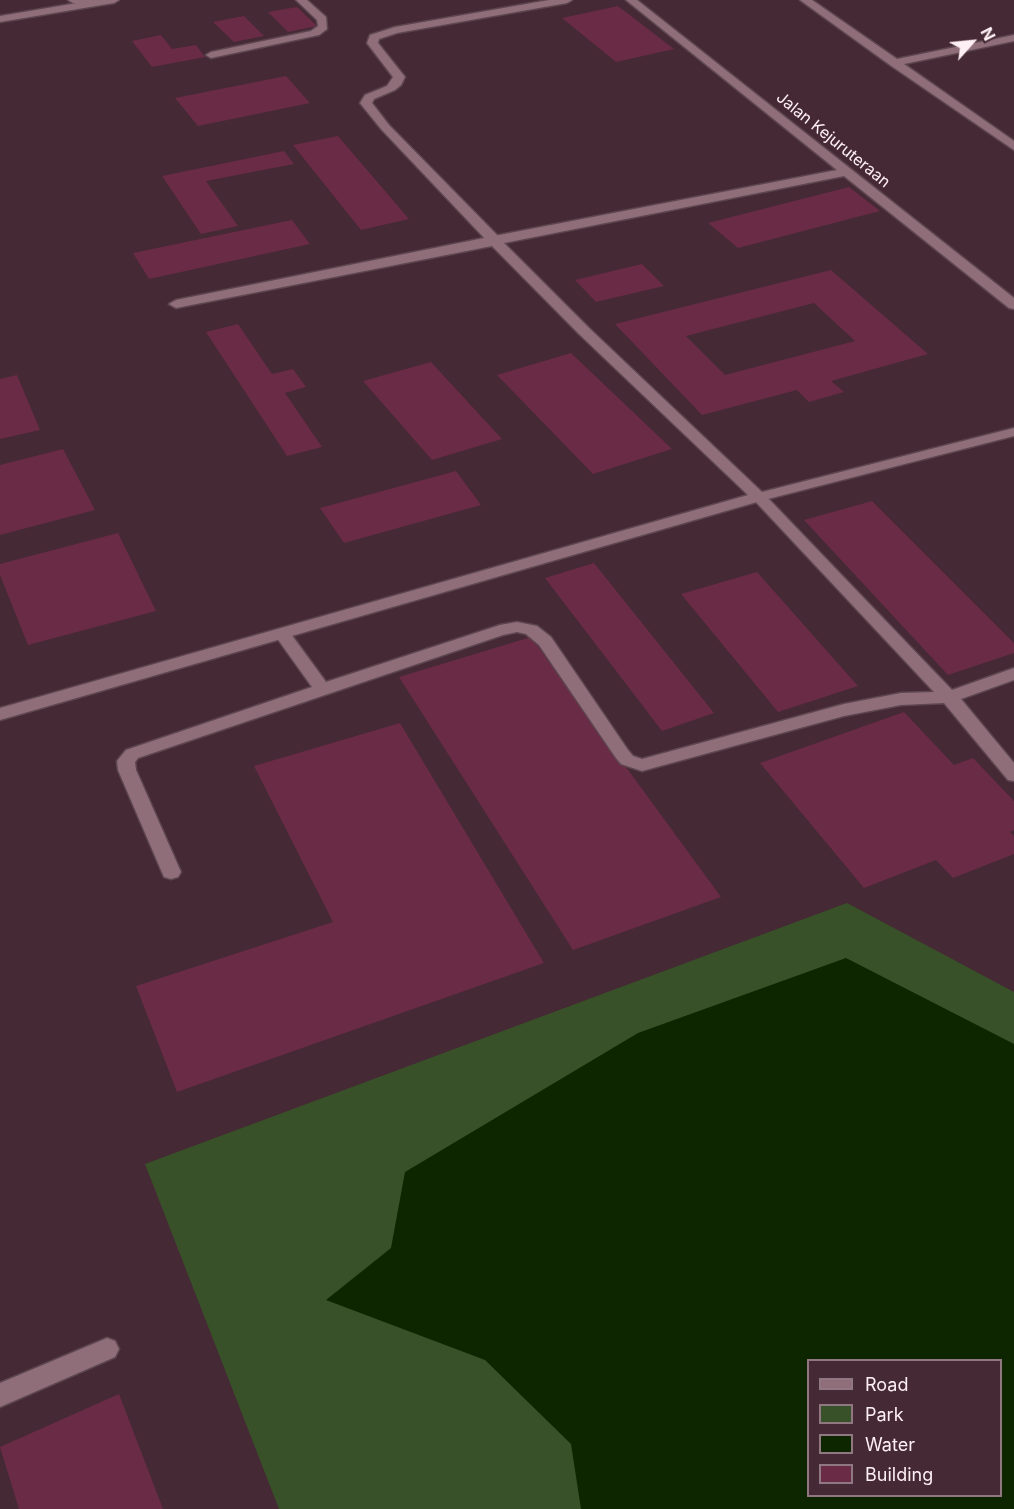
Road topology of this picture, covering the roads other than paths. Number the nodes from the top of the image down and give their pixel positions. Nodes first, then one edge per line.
1 (73, 0) edge
2 (114, 0) edge
3 (301, 0) edge
4 (567, 0) edge
5 (631, 0) edge
6 (805, 0) edge
7 (93, 3) junction
8 (0, 19) edge
9 (1014, 38) edge
10 (211, 55) dead end
11 (894, 63) junction
12 (1014, 146) edge
13 (846, 172) junction
14 (494, 240) junction
15 (176, 304) dead end
16 (1014, 306) edge
17 (1014, 432) edge
18 (759, 497) junction
19 (282, 634) junction
20 (1014, 674) edge
21 (322, 689) junction
22 (0, 695) edge
23 (949, 697) junction
24 (3, 713) edge
25 (1014, 775) edge
26 (171, 872) dead end
27 (107, 1348) dead end
28 (0, 1395) edge

1 - 7 street
2 - 7 street
3 - 10 street
4 - 14 street
5 - 13 street, Jalan Kejuruteraan
6 - 11 street
7 - 8 street
9 - 11 street
11 - 12 street
13 - 14 street
13 - 16 street, Jalan Kejuruteraan
14 - 15 street
14 - 18 street
17 - 18 street
18 - 19 street
18 - 23 street
19 - 21 street
19 - 24 street
20 - 23 street
21 - 23 street
21 - 26 street
22 - 24 street
23 - 25 street
27 - 28 street

